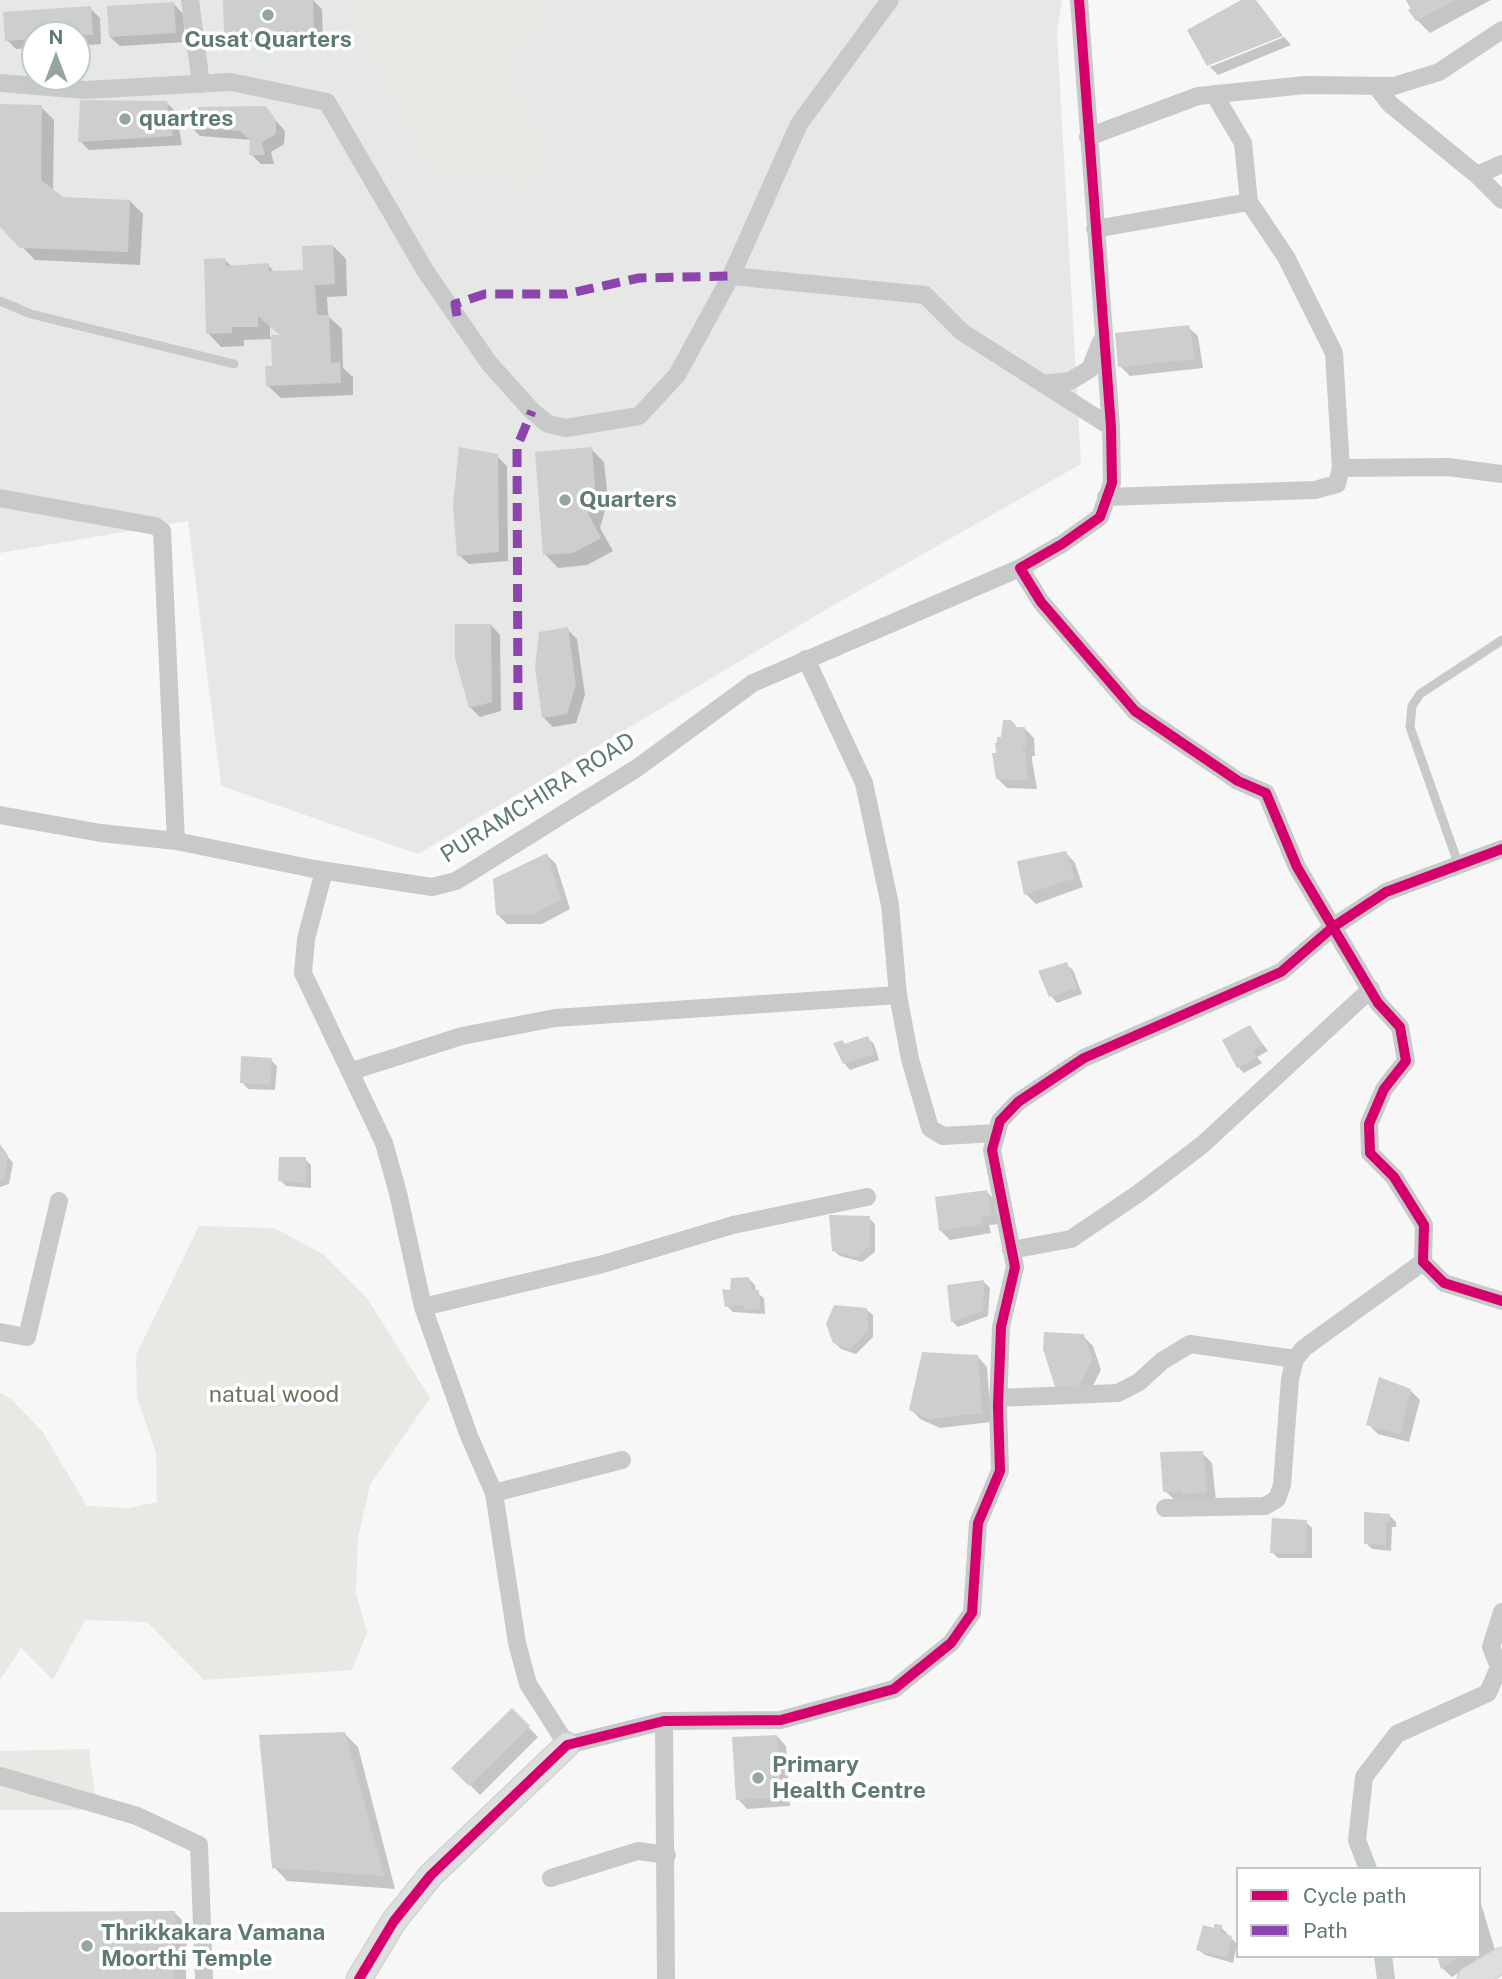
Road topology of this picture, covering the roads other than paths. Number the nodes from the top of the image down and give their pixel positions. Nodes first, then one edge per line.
1 (190, 0) edge
2 (890, 0) edge
3 (1079, 0) edge
4 (1502, 30) edge
5 (0, 83) edge
6 (201, 84) junction
7 (1376, 86) junction
8 (1214, 94) junction
9 (1088, 137) junction
10 (1502, 164) edge
11 (1477, 175) junction
12 (1502, 200) edge
13 (1249, 202) junction
14 (1095, 229) junction
15 (731, 276) junction
16 (0, 301) edge
17 (1102, 338) junction
18 (234, 364) dead end
19 (1043, 384) junction
20 (1111, 427) junction
21 (1341, 468) junction
22 (1502, 474) edge
23 (1106, 497) junction
24 (0, 498) edge
25 (1020, 568) junction
26 (1502, 640) edge
27 (806, 659) junction
28 (0, 815) edge
29 (176, 841) junction
30 (1502, 849) edge
31 (1460, 866) junction
32 (324, 870) junction
33 (1333, 927) junction
34 (1371, 989) junction
35 (898, 995) junction
36 (352, 1071) junction
37 (997, 1133) junction
38 (867, 1198) dead end
39 (59, 1201) dead end
40 (1011, 1250) junction
41 (1423, 1262) junction
42 (1502, 1301) edge
43 (423, 1307) junction
44 (0, 1332) edge
45 (1295, 1359) junction
46 (998, 1398) junction
47 (622, 1460) dead end
48 (494, 1493) junction
49 (1165, 1508) dead end
50 (1502, 1612) edge
51 (1498, 1680) edge
52 (664, 1720) junction
53 (567, 1745) junction
54 (0, 1776) edge
55 (667, 1855) junction
56 (1367, 1867) edge
57 (551, 1878) dead end
58 (1382, 1958) edge
59 (1502, 1960) edge
60 (204, 1979) edge
61 (359, 1979) edge
62 (666, 1979) edge
63 (1386, 1979) edge
64 (1470, 1979) edge

1 - 6 street
2 - 15 street
3 - 9 street
4 - 7 street
5 - 6 street
6 - 15 street
7 - 8 street
7 - 11 street
8 - 9 street
8 - 13 street
9 - 14 street
10 - 11 street
11 - 12 street
13 - 14 street
13 - 21 street
14 - 17 street
15 - 19 street
16 - 18 lane
17 - 19 street
17 - 20 street
19 - 20 street
20 - 23 street
21 - 22 street
21 - 23 street
23 - 25 street, PURAMCHIRA ROAD
24 - 29 street
25 - 27 street, PURAMCHIRA ROAD
25 - 33 street
26 - 31 lane
27 - 32 street, PURAMCHIRA ROAD
27 - 35 street
28 - 29 street, PURAMCHIRA ROAD
29 - 32 street, PURAMCHIRA ROAD
30 - 31 street
31 - 33 street
32 - 36 street
33 - 34 street
33 - 37 street
34 - 40 street
34 - 41 street
35 - 36 street
35 - 37 street
36 - 43 street
37 - 40 street
38 - 43 street
39 - 44 street
40 - 46 street
41 - 42 street
41 - 45 street
43 - 48 street
45 - 46 street
45 - 49 street
46 - 52 street
47 - 48 street
48 - 53 street
50 - 51 street
51 - 56 street
52 - 53 street
52 - 55 street
53 - 61 street
54 - 60 street
55 - 57 street
55 - 62 street
58 - 63 street
59 - 64 street

